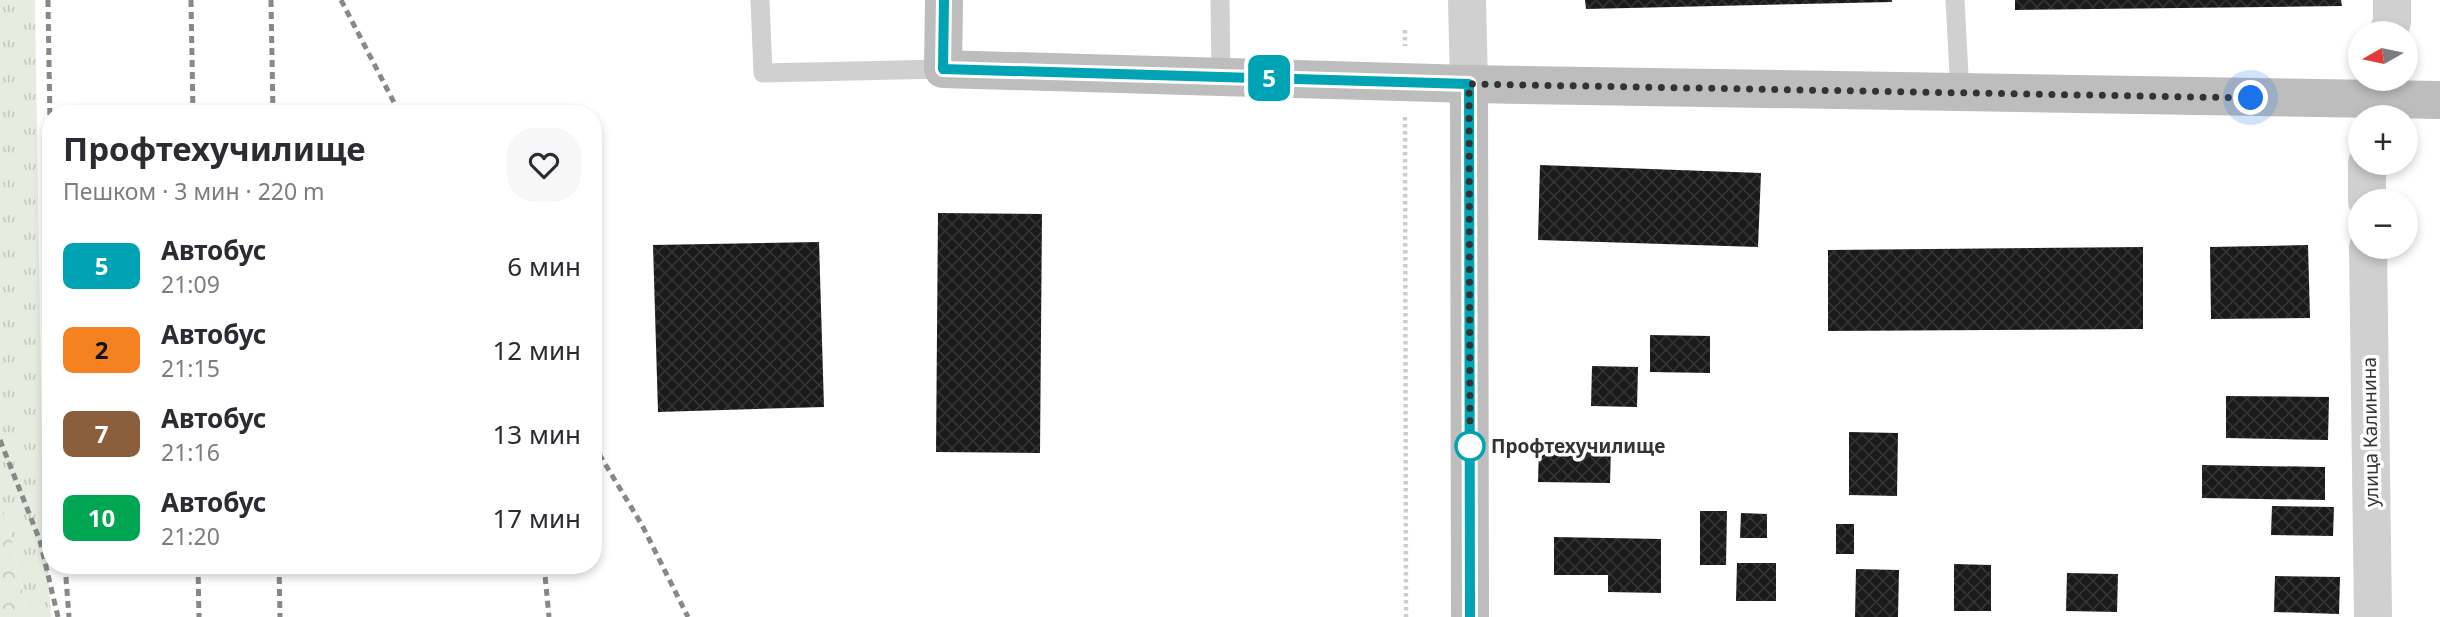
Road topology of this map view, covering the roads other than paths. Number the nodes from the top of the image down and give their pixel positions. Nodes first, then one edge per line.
1 (760, 0) edge
2 (943, 0) edge
3 (1220, 0) edge
4 (1467, 0) edge
5 (1955, 0) edge
6 (2392, 0) edge
7 (2389, 21) edge
8 (943, 69) junction
9 (1221, 77) junction
10 (1469, 84) junction
11 (1960, 93) junction
12 (2368, 98) edge
13 (2440, 100) edge
14 (2368, 259) edge
15 (1470, 617) edge
16 (2373, 617) edge

1 - 8 lane
2 - 8 street
3 - 9 lane
4 - 10 street
5 - 11 lane
6 - 7 street
8 - 9 street
9 - 10 street
10 - 11 street
10 - 15 street
11 - 12 street
12 - 13 street
14 - 16 street, улица Калинина

